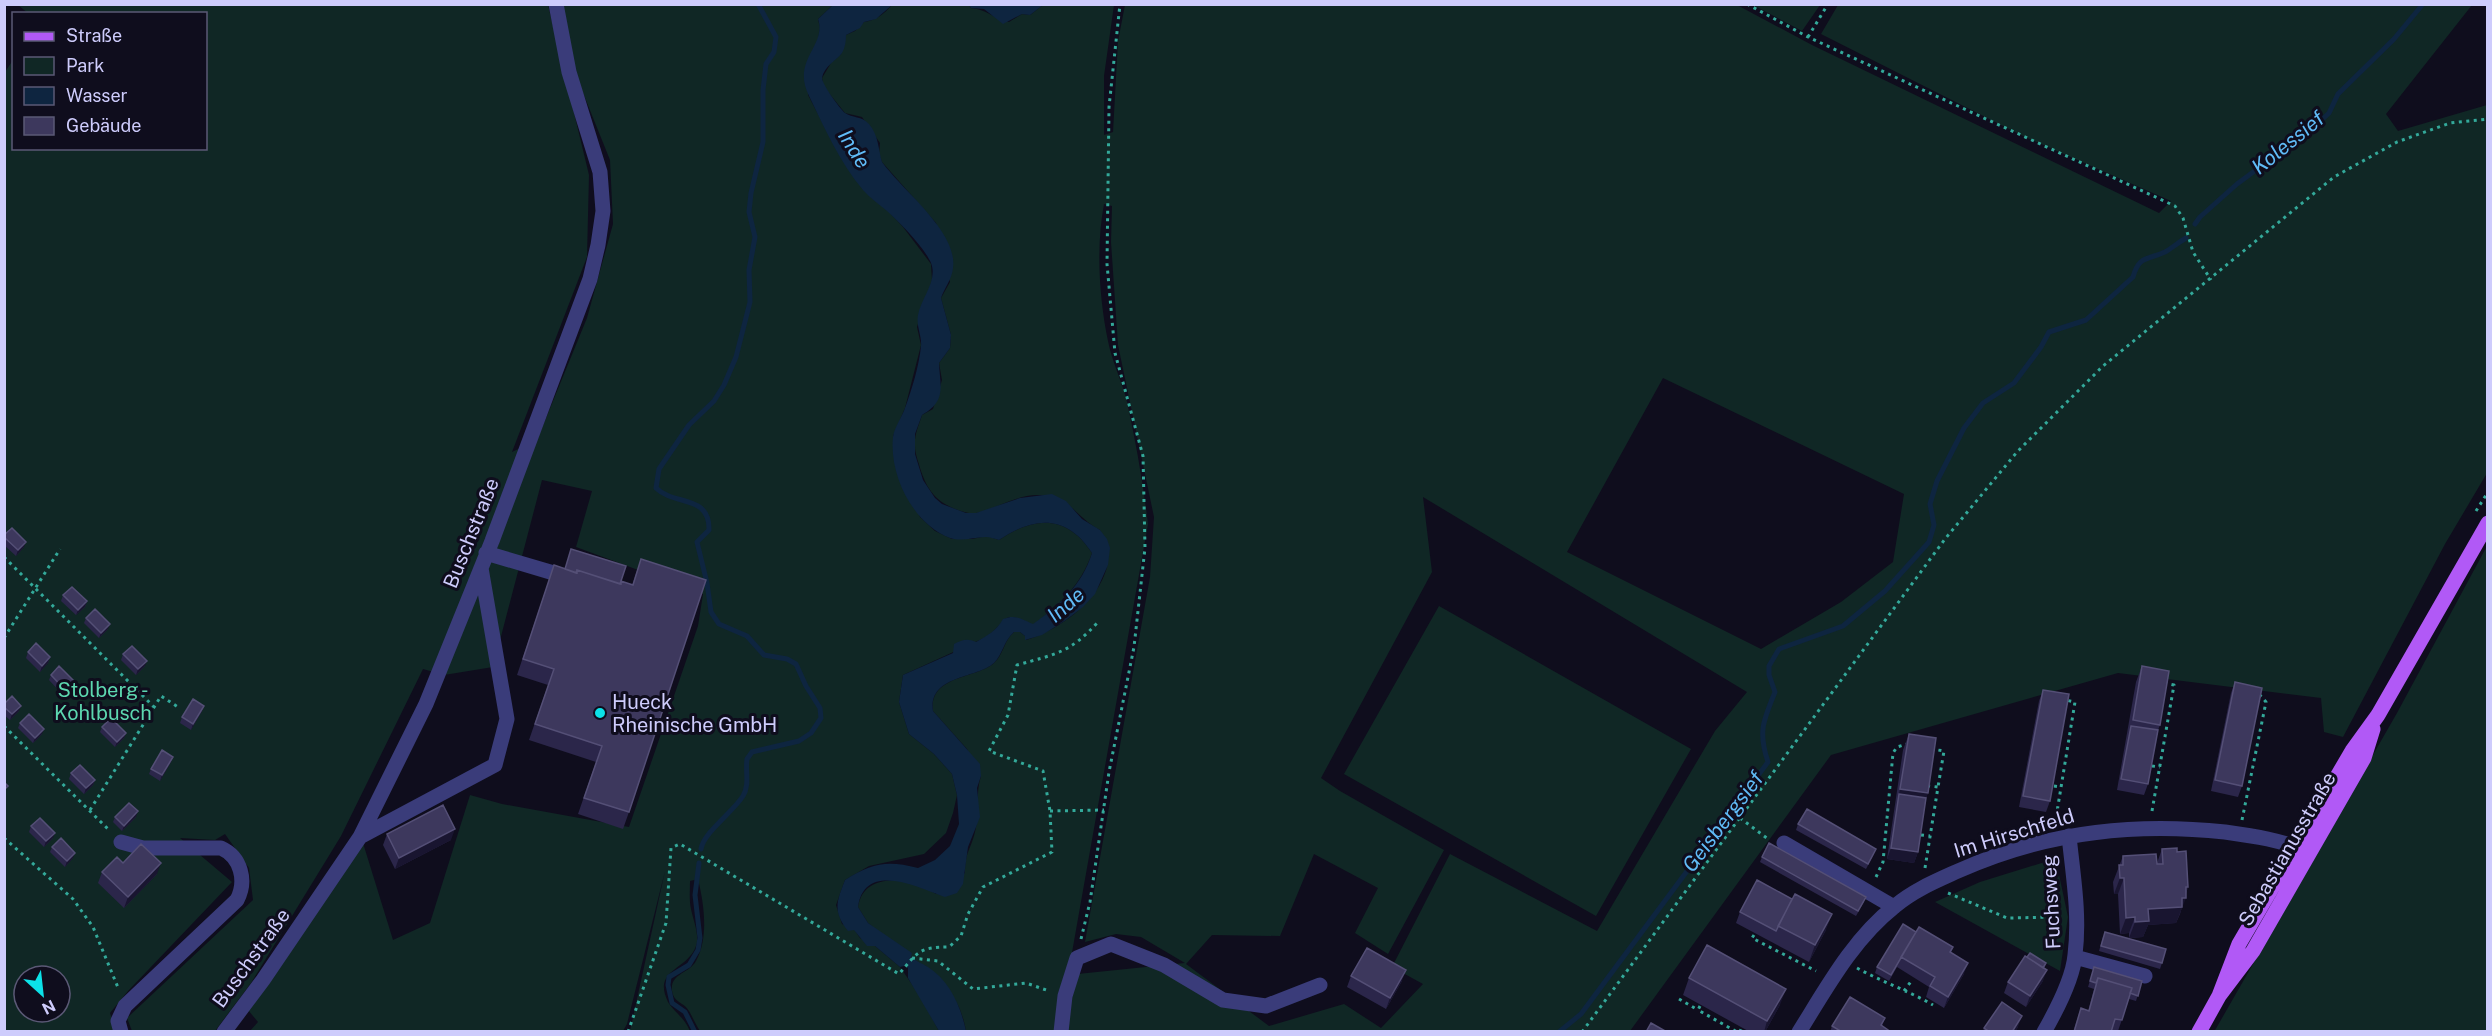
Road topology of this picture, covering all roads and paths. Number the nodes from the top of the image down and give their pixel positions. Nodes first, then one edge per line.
1 (556, 4) edge
2 (1120, 4) edge
3 (1747, 4) edge
4 (1828, 4) edge
5 (1808, 37) junction
6 (2487, 119) edge
7 (2211, 279) junction
8 (2487, 523) edge
9 (489, 547) junction
10 (60, 549) dead end
11 (4, 557) edge
12 (481, 568) junction
13 (557, 574) edge
14 (36, 588) junction
15 (1098, 622) dead end
16 (4, 638) edge
17 (2155, 682) edge
18 (2251, 692) edge
19 (2064, 700) edge
20 (154, 706) junction
21 (178, 707) dead end
22 (2160, 718) edge
23 (2168, 719) junction
24 (4, 726) edge
25 (2254, 729) edge
26 (2261, 731) junction
27 (2062, 735) edge
28 (2070, 736) junction
29 (1914, 746) edge
30 (1924, 747) edge
31 (2152, 766) edge
32 (2160, 767) junction
33 (2245, 772) edge
34 (2252, 774) junction
35 (1929, 786) edge
36 (2054, 786) edge
37 (1938, 787) junction
38 (2061, 787) junction
39 (90, 810) junction
40 (1104, 810) junction
41 (1050, 811) junction
42 (1740, 818) junction
43 (2149, 827) junction
44 (2239, 834) junction
45 (1921, 835) edge
46 (1930, 836) junction
47 (2069, 836) junction
48 (360, 837) junction
49 (4, 838) edge
50 (2053, 839) junction
51 (121, 842) joint
52 (1784, 843) joint
53 (2302, 849) junction
54 (1928, 884) junction
55 (1869, 892) junction
56 (1894, 907) junction
57 (2077, 915) junction
58 (1754, 935) dead end
59 (2075, 957) junction
60 (912, 958) junction
61 (1077, 958) junction
62 (1845, 960) junction
63 (2145, 976) dead end
64 (1832, 979) junction
65 (1912, 980) dead end
66 (1320, 985) dead end
67 (1904, 991) junction
68 (1065, 996) junction
69 (1679, 999) dead end
70 (1933, 1005) dead end
71 (125, 1006) junction
72 (1739, 1031) edge
73 (122, 1032) edge
74 (224, 1032) edge
75 (628, 1032) edge
76 (1061, 1032) edge
77 (1582, 1032) edge
78 (1799, 1032) edge
79 (2044, 1032) edge
80 (2199, 1032) edge

1 - 9 street, Buschstraße
2 - 40 path
3 - 5 path
4 - 5 path
5 - 7 path
6 - 7 path
7 - 42 path
8 - 53 main road, Sebastianusstraße
9 - 12 street, Buschstraße
9 - 13 street
10 - 14 path
11 - 14 path
12 - 48 street, Buschstraße
12 - 48 street
14 - 16 path
14 - 20 path
15 - 41 path
17 - 23 path
18 - 26 path
19 - 28 path
20 - 21 path
20 - 39 path
22 - 23 path
23 - 32 path
24 - 39 path
25 - 26 path
26 - 34 path
27 - 28 path
28 - 38 path
29 - 55 path
30 - 37 path
31 - 32 path
32 - 43 path
33 - 34 path
34 - 44 path
35 - 37 path
36 - 38 path
37 - 46 path
38 - 50 path
39 - 51 path
40 - 41 path
40 - 61 path
41 - 60 path
42 - 52 path
42 - 77 path
43 - 44 street, Im Hirschfeld
43 - 47 street, Im Hirschfeld
44 - 53 street, Im Hirschfeld
45 - 46 path
46 - 54 path
47 - 50 street, Im Hirschfeld
47 - 57 street, Fuchsweg
48 - 74 street, Buschstraße
49 - 71 path
50 - 54 street, Im Hirschfeld
51 - 71 street
52 - 55 street
53 - 80 main road, Sebastianusstraße
54 - 56 street, Im Hirschfeld
54 - 57 path
55 - 56 street
56 - 62 street, Im Hirschfeld
57 - 59 street, Fuchsweg
58 - 64 path
59 - 63 street
59 - 79 street, Fuchsweg
60 - 68 path
60 - 75 path
61 - 66 street
61 - 68 street
62 - 64 street, Im Hirschfeld
62 - 67 path
64 - 78 street, Im Hirschfeld
65 - 67 path
67 - 70 path
68 - 76 street
69 - 72 path
71 - 73 street

